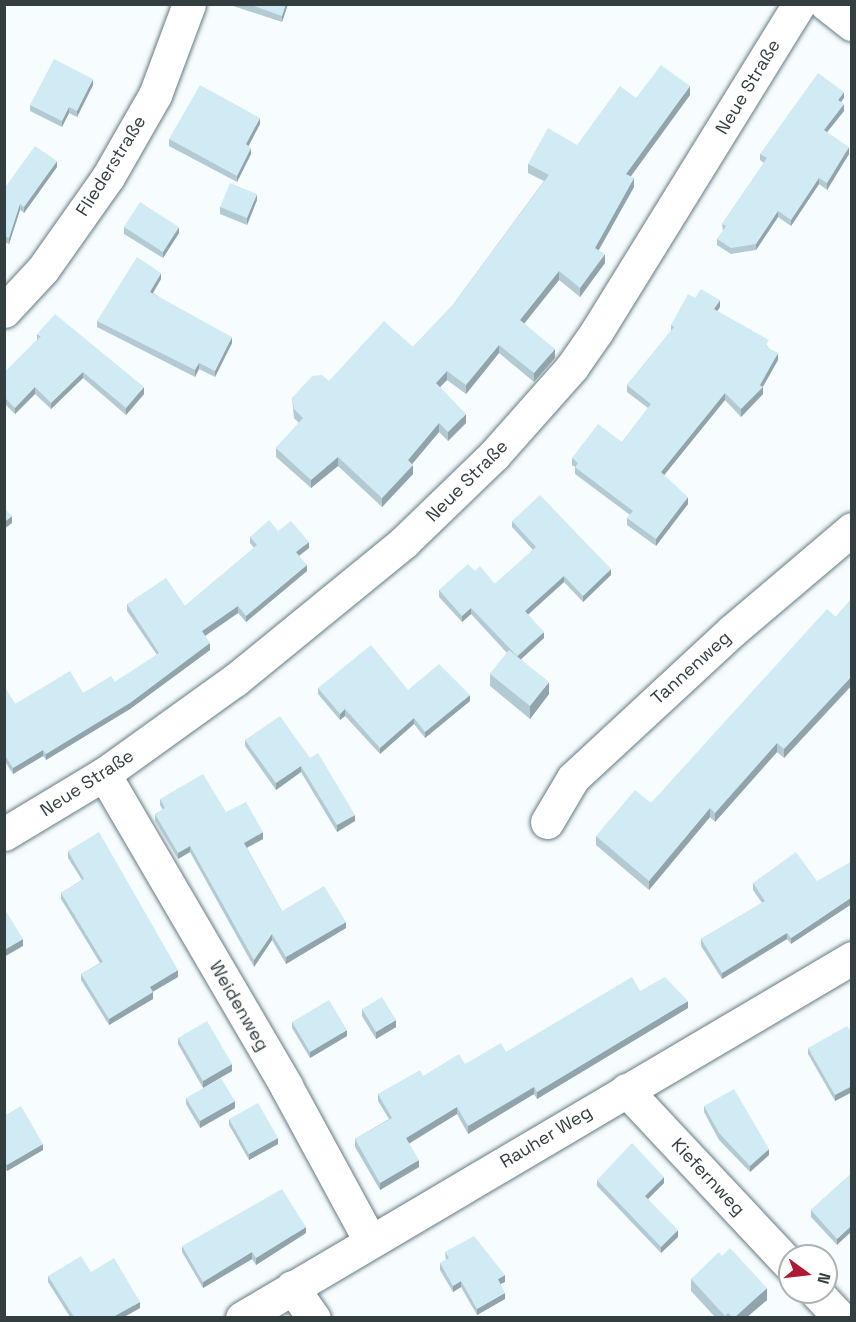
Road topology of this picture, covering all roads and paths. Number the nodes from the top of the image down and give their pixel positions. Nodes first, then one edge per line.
1 (189, 4) edge
2 (799, 4) edge
3 (826, 4) edge
4 (852, 24) edge
5 (4, 311) edge
6 (852, 529) edge
7 (104, 774) junction
8 (547, 822) dead end
9 (4, 834) edge
10 (852, 958) edge
11 (626, 1090) junction
12 (370, 1240) junction
13 (778, 1252) edge
14 (292, 1287) junction
15 (828, 1304) edge
16 (242, 1317) edge
17 (314, 1317) edge
18 (840, 1317) edge

1 - 5 street, Fliederstraße
2 - 7 street, Neue Straße
3 - 4 street
6 - 8 street, Tannenweg
7 - 9 street, Neue Straße
7 - 12 street, Weidenweg
10 - 11 street, Rauher Weg
11 - 12 street, Rauher Weg
11 - 13 street, Kiefernweg
12 - 14 street, Rauher Weg
14 - 16 street, Rauher Weg
14 - 17 street
15 - 18 street

